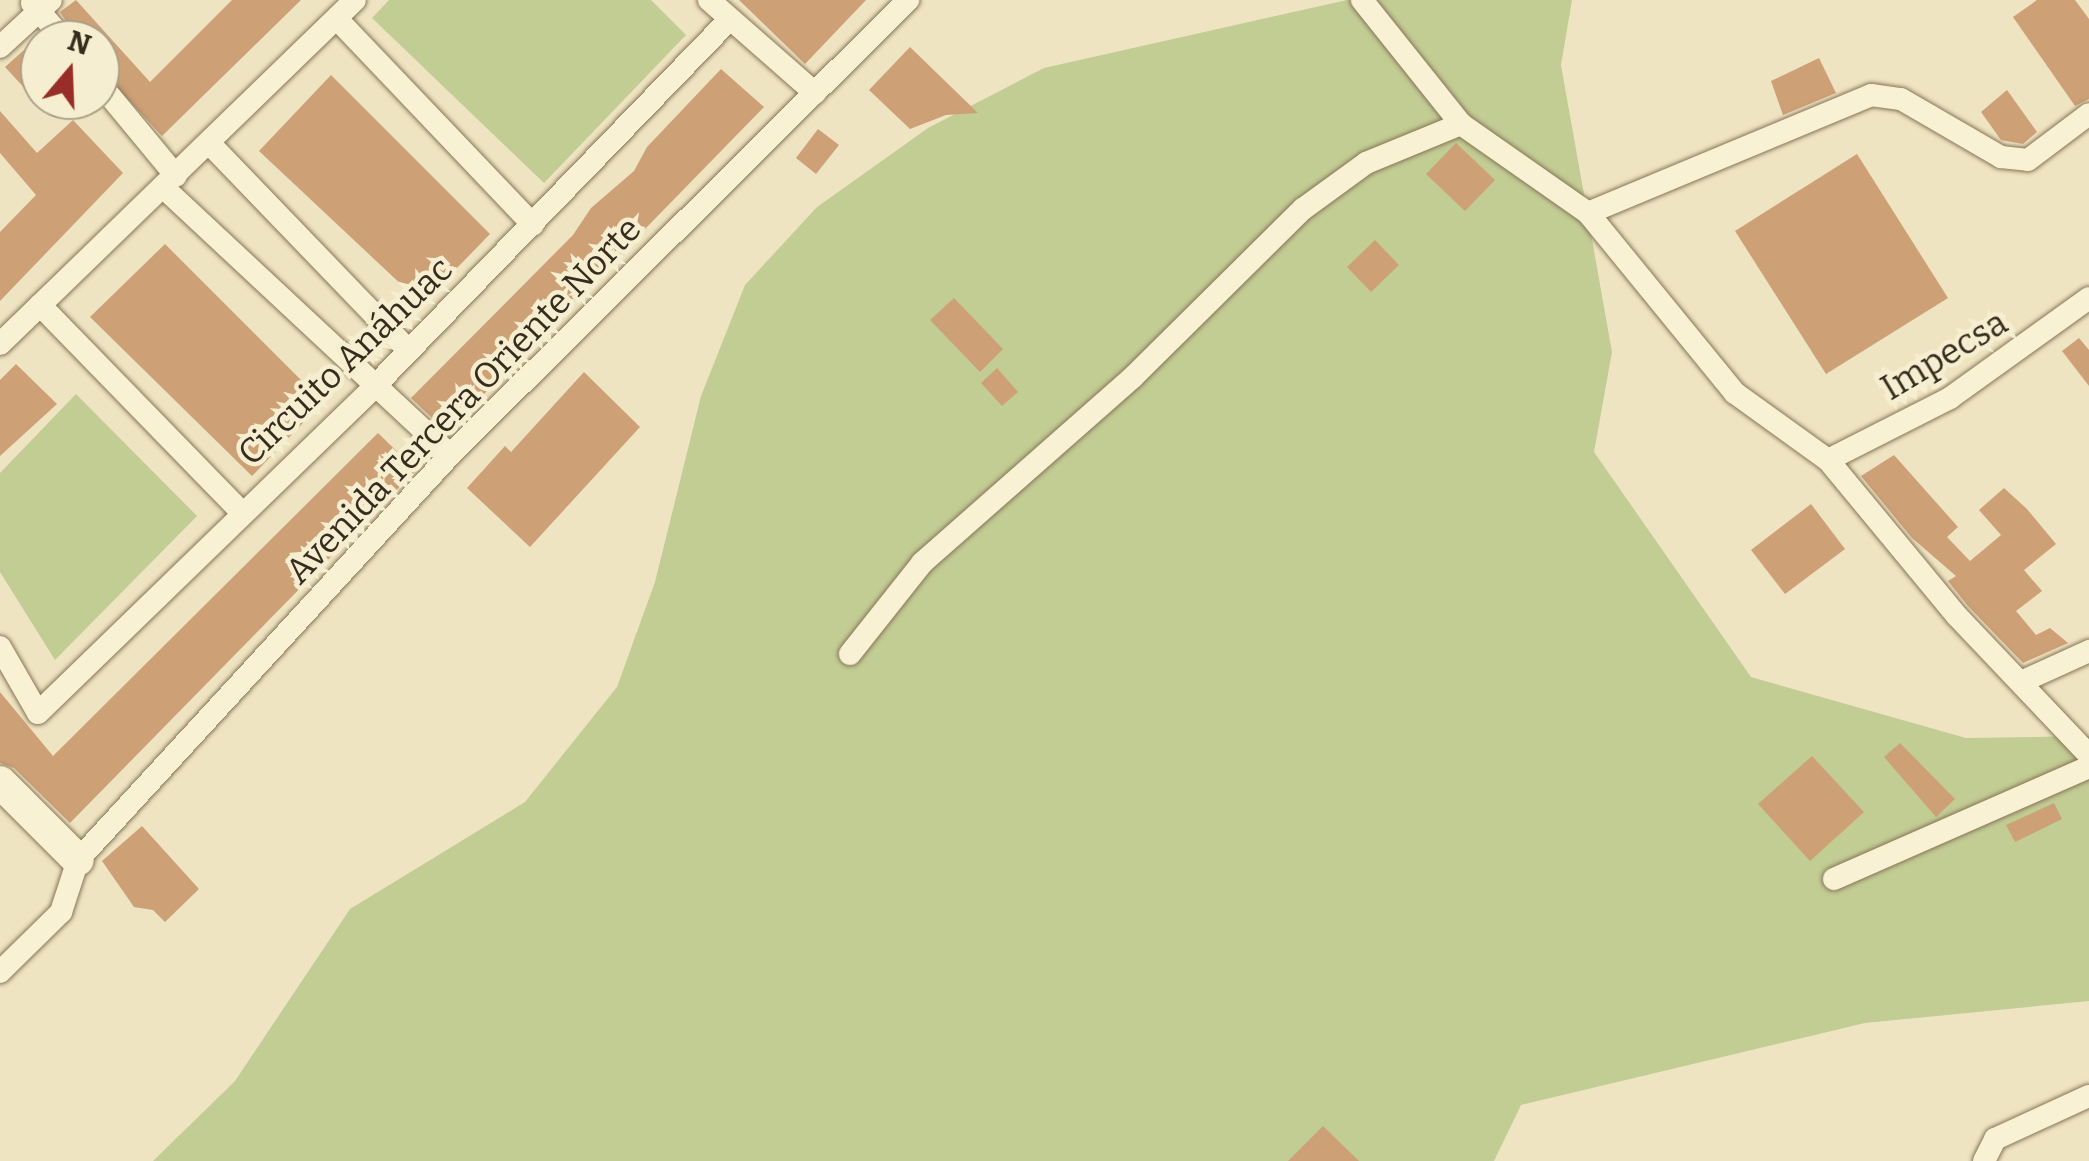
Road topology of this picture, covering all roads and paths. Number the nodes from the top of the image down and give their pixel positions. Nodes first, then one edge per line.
1 (355, 0) edge
2 (709, 0) edge
3 (908, 0) edge
4 (1362, 0) edge
5 (40, 4) edge
6 (337, 18) junction
7 (730, 19) junction
8 (0, 47) edge
9 (815, 93) junction
10 (120, 112) edge
11 (2089, 114) edge
12 (1461, 124) junction
13 (210, 144) junction
14 (171, 183) junction
15 (1588, 213) junction
16 (533, 224) junction
17 (2089, 298) edge
18 (40, 305) junction
19 (0, 344) edge
20 (408, 350) junction
21 (373, 388) junction
22 (450, 455) junction
23 (1828, 460) junction
24 (240, 512) junction
25 (0, 647) edge
26 (2089, 651) edge
27 (850, 654) dead end
28 (2021, 682) junction
29 (2089, 755) edge
30 (2089, 768) edge
31 (0, 782) edge
32 (78, 860) junction
33 (1834, 879) dead end
34 (0, 972) edge
35 (2089, 1096) edge
36 (1984, 1161) edge

1 - 6 street
2 - 7 street
3 - 9 street, Avenida Tercera Oriente Norte
4 - 12 street
5 - 8 street
6 - 13 street
6 - 16 street
7 - 9 street
7 - 16 street, Circuito Anáhuac
9 - 22 street, Avenida Tercera Oriente Norte
10 - 14 street
11 - 15 street
12 - 15 street
12 - 27 street
13 - 14 street
13 - 20 street
14 - 18 street
14 - 21 street
15 - 23 street
16 - 20 street, Circuito Anáhuac
17 - 23 street, Impecsa
18 - 19 street
18 - 24 street
20 - 21 street, Circuito Anáhuac
21 - 22 street
21 - 24 street, Circuito Anáhuac
22 - 32 street, Avenida Tercera Oriente Norte
23 - 28 street
24 - 25 street, Circuito Anáhuac
26 - 28 street
28 - 29 street
30 - 33 street
31 - 32 street
32 - 34 street
35 - 36 street

